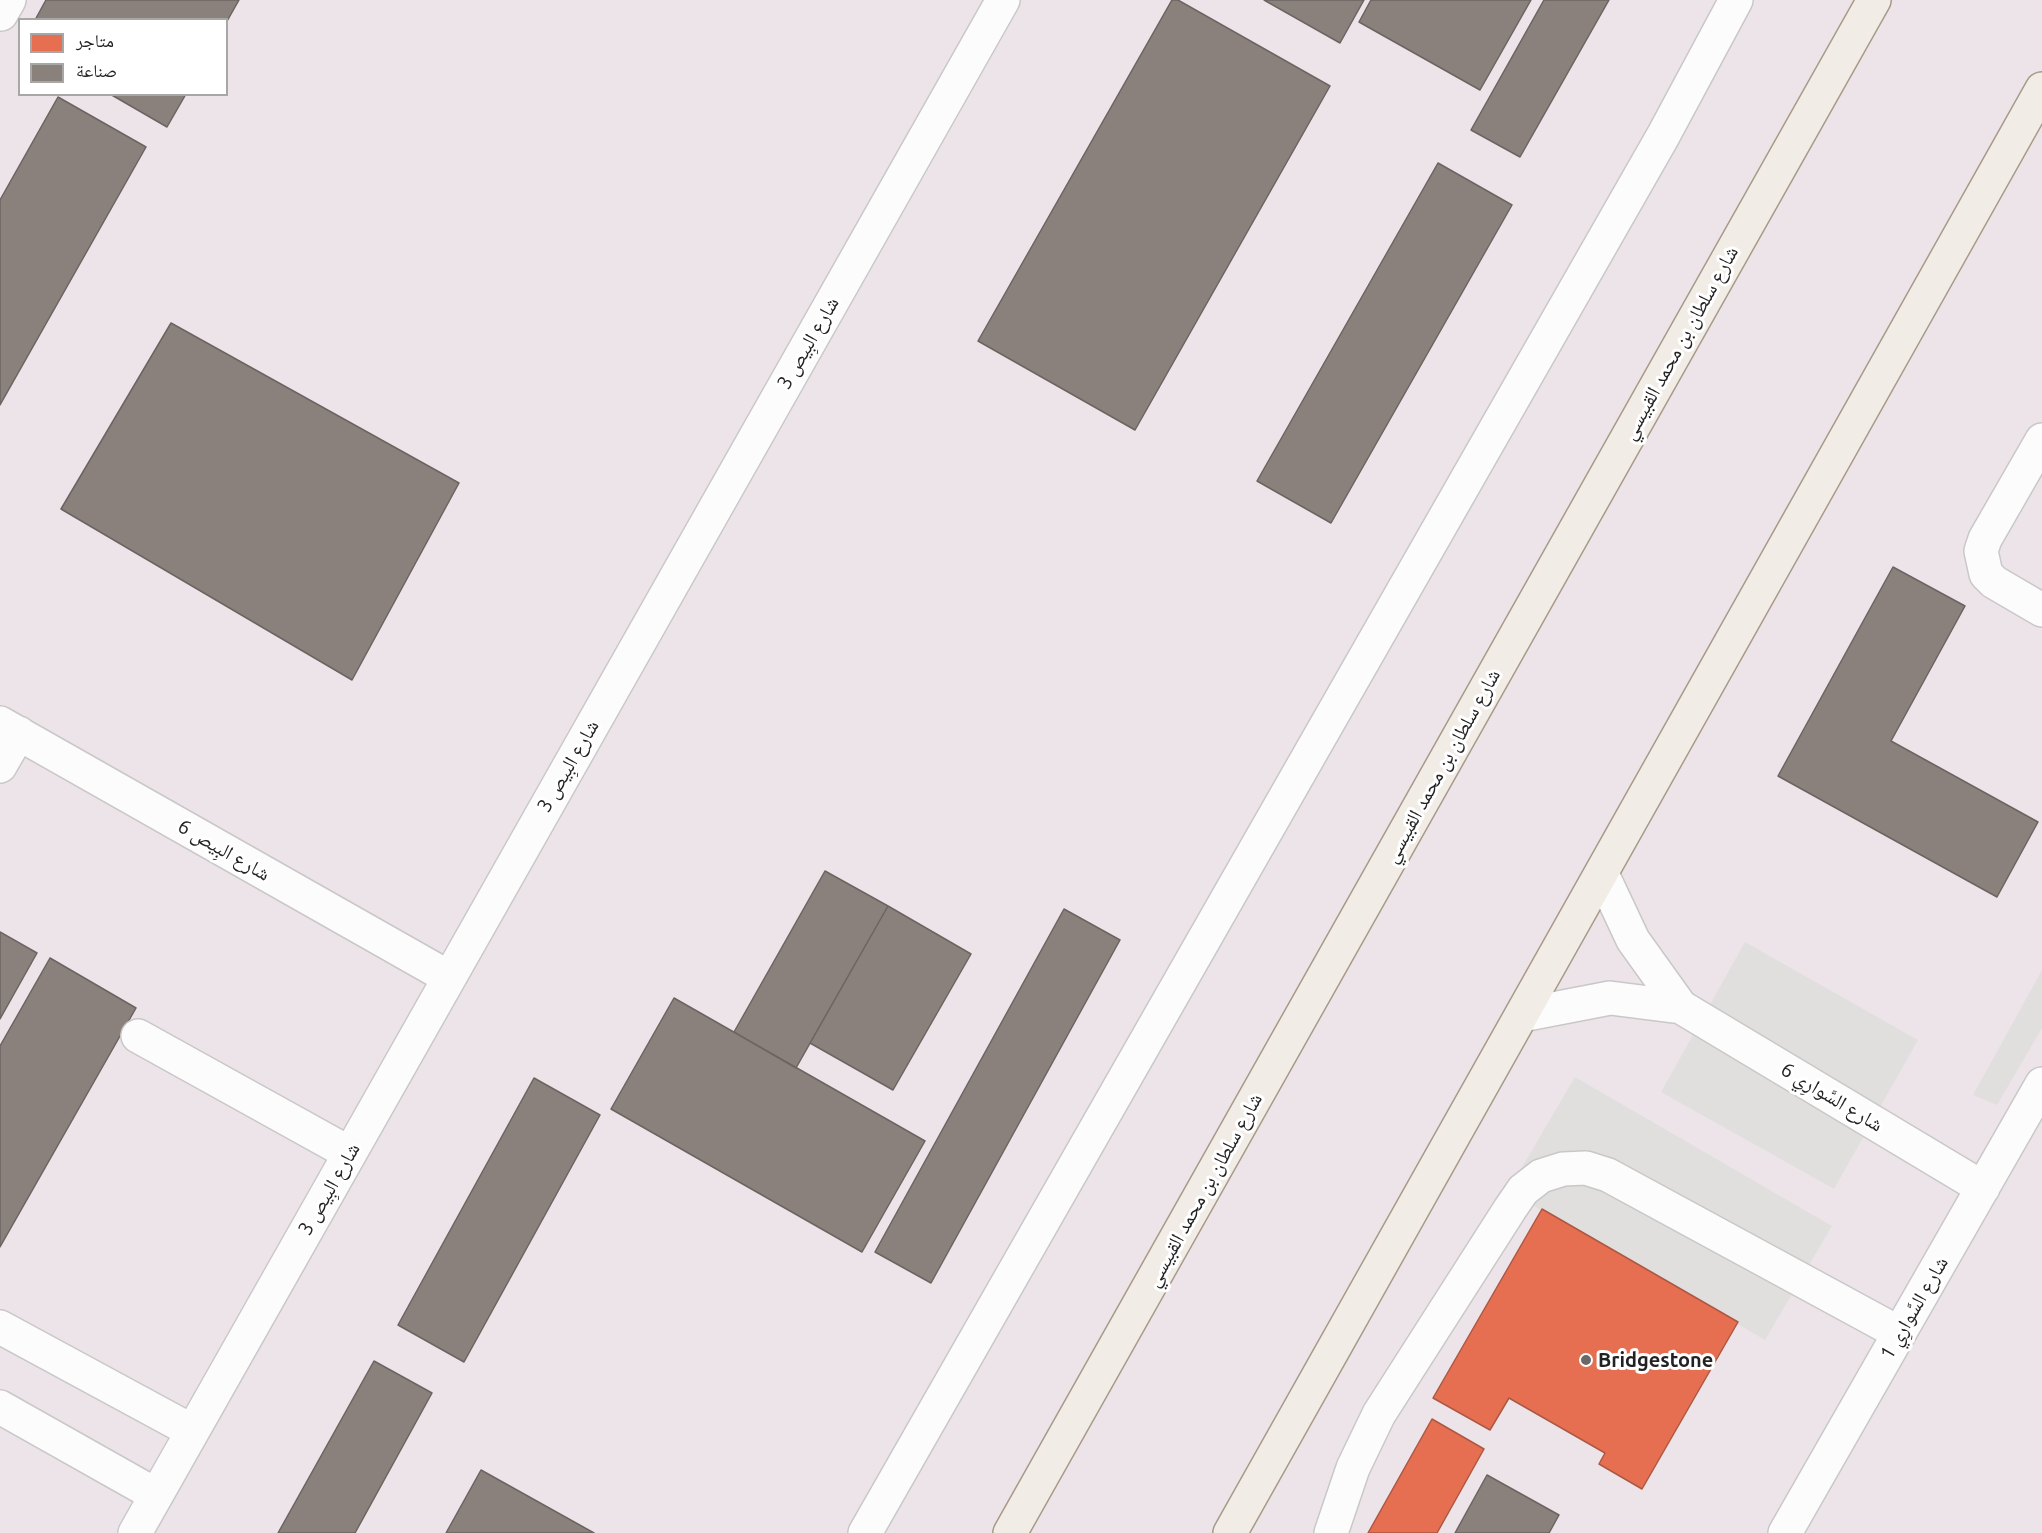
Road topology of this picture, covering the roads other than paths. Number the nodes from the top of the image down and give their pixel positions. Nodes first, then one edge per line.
1 (1003, 0) edge
2 (1736, 0) edge
3 (1874, 0) edge
4 (2042, 89) edge
5 (2042, 440) edge
6 (2042, 610) edge
7 (9, 728) edge
8 (0, 766) edge
9 (1602, 874) junction
10 (448, 977) junction
11 (1681, 1007) junction
12 (1522, 1015) junction
13 (138, 1036) dead end
14 (2042, 1084) edge
15 (349, 1153) junction
16 (1983, 1188) junction
17 (0, 1328) edge
18 (1899, 1333) junction
19 (0, 1407) edge
20 (192, 1431) junction
21 (156, 1495) junction
22 (135, 1533) edge
23 (865, 1533) edge
24 (1010, 1533) edge
25 (1230, 1533) edge
26 (1331, 1533) edge
27 (1785, 1533) edge

1 - 10 street, شارع البِيص 3
2 - 23 street
3 - 24 main road, شارع سلطان بن محمد القبيسي
4 - 9 main road
5 - 6 street
7 - 8 street
7 - 10 street, شارع البِيص 6
9 - 11 street, شارع السَّوارِي 6
9 - 12 main road
10 - 15 street, شارع البِيص 3
11 - 12 street, شارع السَّوارِي 6
11 - 16 street, شارع السَّوارِي 6
12 - 25 main road
13 - 15 street
14 - 16 street, شارع السَّوارِي 1
15 - 20 street, شارع البِيص 3
16 - 18 street, شارع السَّوارِي 1
17 - 20 street
18 - 26 street
18 - 27 street, شارع السَّوارِي 1
19 - 21 street
20 - 21 street, شارع البِيص 3
21 - 22 street, شارع البِيص 3

